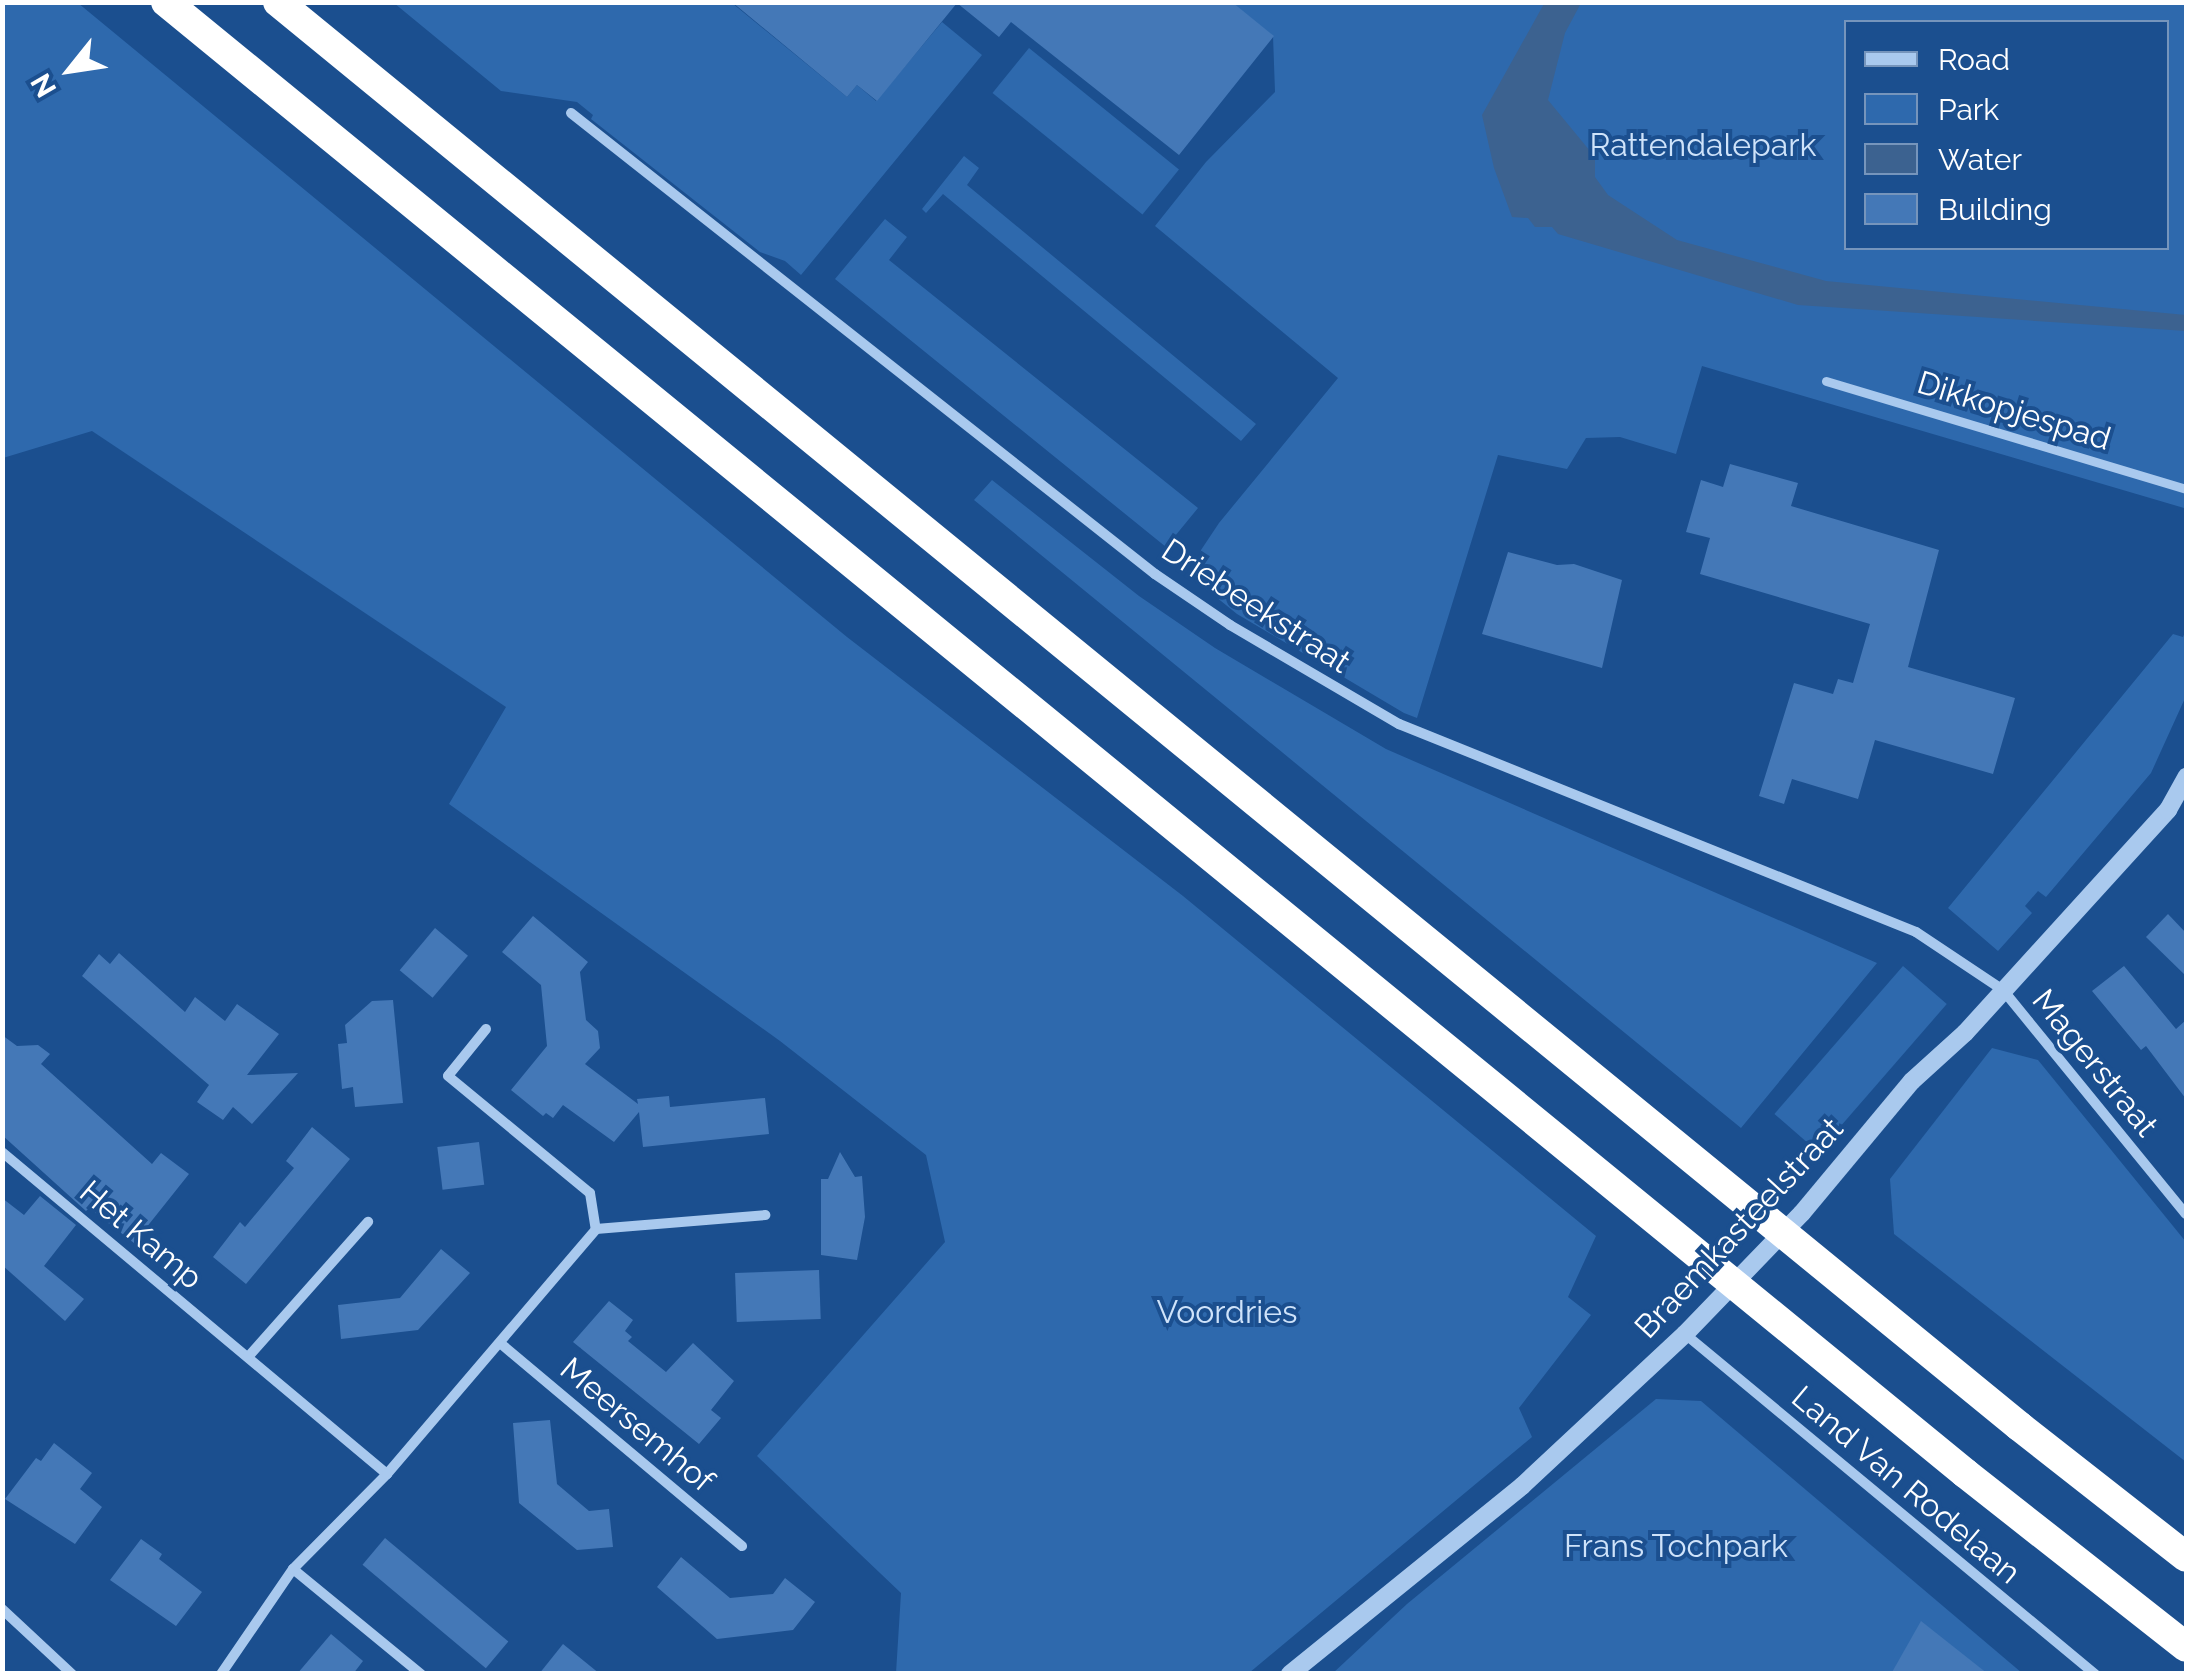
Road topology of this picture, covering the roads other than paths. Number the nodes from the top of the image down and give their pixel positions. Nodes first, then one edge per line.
1 (166, 2) edge
2 (278, 2) edge
3 (570, 113) dead end
4 (1826, 381) dead end
5 (2186, 488) edge
6 (2186, 777) edge
7 (2003, 990) junction
8 (486, 1029) dead end
9 (2, 1152) edge
10 (2186, 1214) edge
11 (766, 1215) dead end
12 (368, 1222) dead end
13 (596, 1229) junction
14 (1685, 1334) junction
15 (500, 1342) junction
16 (248, 1357) junction
17 (388, 1474) junction
18 (742, 1546) dead end
19 (2186, 1557) edge
20 (293, 1569) junction
21 (2, 1609) edge
22 (2186, 1647) edge
23 (72, 1674) edge
24 (221, 1674) edge
25 (420, 1674) edge
26 (1290, 1674) edge
27 (2096, 1674) edge

1 - 22 highway, bridge
2 - 19 highway, bridge
3 - 7 street, Driebeekstraat
4 - 5 street, Dikkopjespad
6 - 7 street, Braemkasteelstraat
7 - 10 street, Magerstraat
7 - 14 street, Braemkasteelstraat
8 - 13 street
9 - 16 street, Het Kamp
11 - 13 street
12 - 16 street
13 - 15 street
14 - 26 street, Braemkasteelstraat
14 - 27 street, Land Van Rodelaan
15 - 17 street
15 - 18 street, Meersemhof
16 - 17 street, Het Kamp
17 - 20 street
20 - 24 street
20 - 25 street
21 - 23 street

